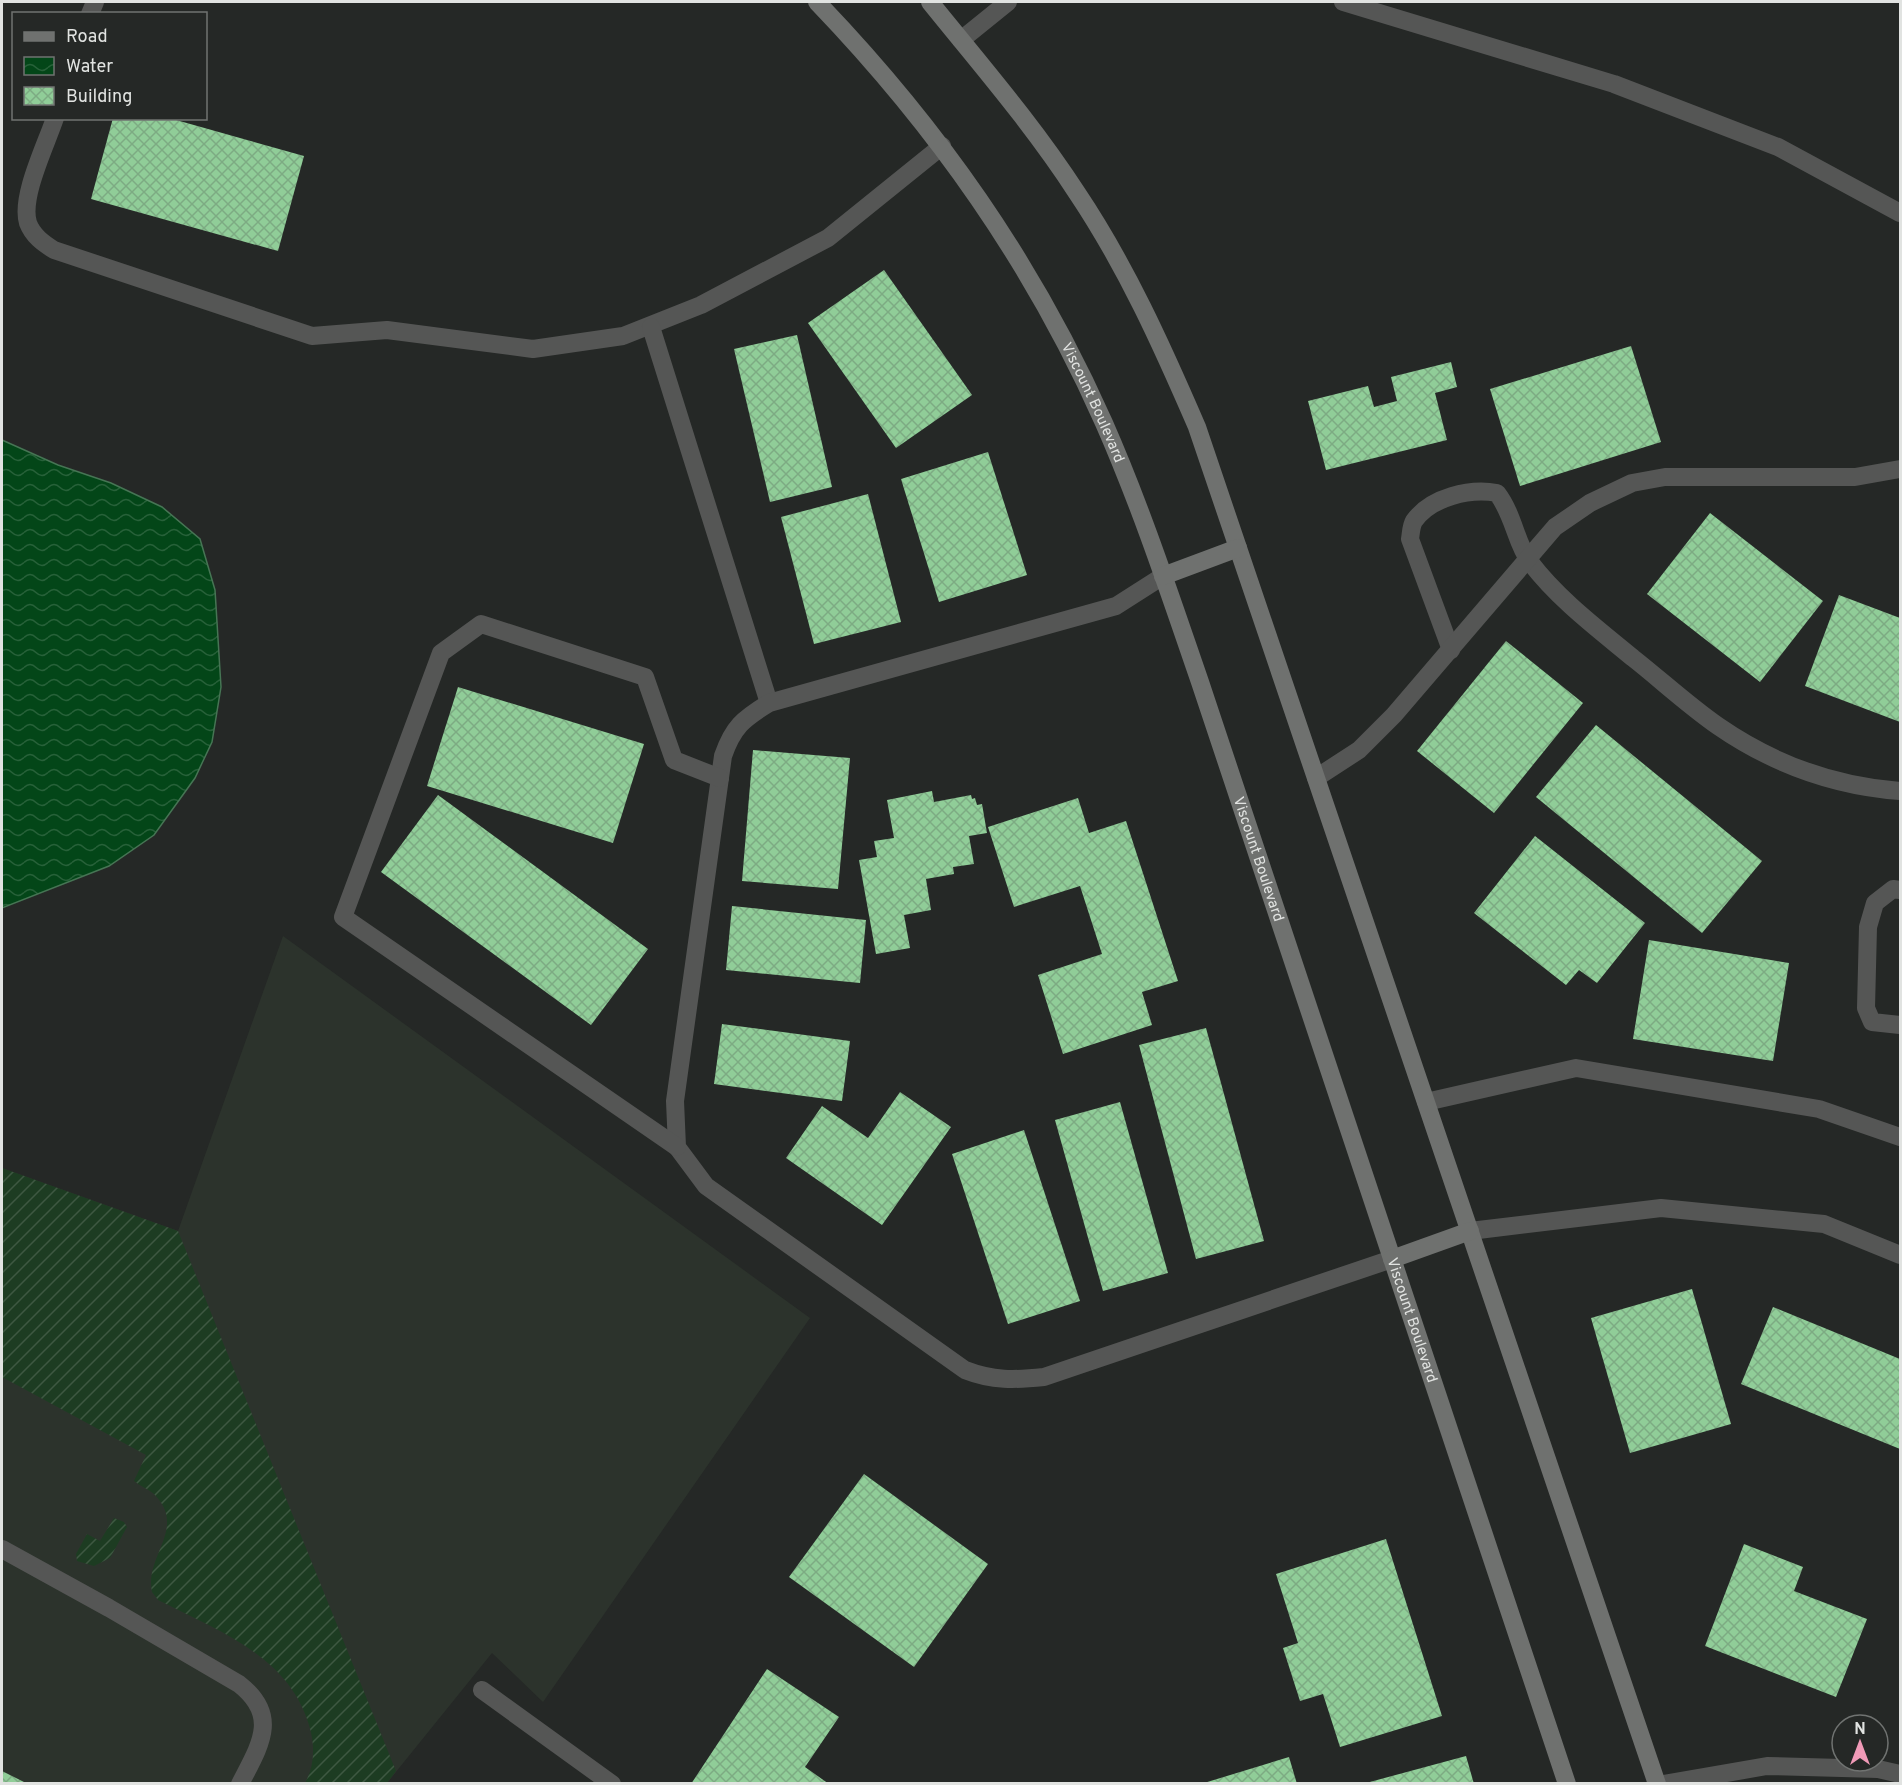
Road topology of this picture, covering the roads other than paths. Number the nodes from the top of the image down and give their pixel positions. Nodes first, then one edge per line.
1 (817, 2) edge
2 (930, 2) edge
3 (1008, 2) edge
4 (1343, 2) edge
5 (961, 40) junction
6 (54, 120) edge
7 (942, 146) junction
8 (1900, 213) edge
9 (651, 327) junction
10 (1900, 469) edge
11 (1238, 548) junction
12 (1528, 560) junction
13 (1163, 576) junction
14 (1451, 650) junction
15 (769, 704) junction
16 (720, 778) junction
17 (1316, 778) junction
18 (1900, 791) edge
19 (1900, 890) edge
20 (1900, 1025) edge
21 (1426, 1102) junction
22 (1900, 1137) edge
23 (677, 1147) junction
24 (1470, 1231) junction
25 (1900, 1256) edge
26 (1392, 1259) junction
27 (2, 1550) edge
28 (482, 1690) dead end
29 (1900, 1773) edge
30 (240, 1784) edge
31 (612, 1784) edge
32 (1567, 1784) edge
33 (1657, 1784) edge
34 (1663, 1784) edge

1 - 7 main road, Viscount Boulevard
2 - 5 main road
3 - 5 lane
4 - 8 lane
5 - 11 main road
6 - 9 lane
7 - 9 lane
7 - 13 main road, Viscount Boulevard
9 - 15 lane
10 - 12 lane
11 - 13 main road
11 - 17 main road
12 - 14 lane
12 - 14 lane
12 - 18 lane
13 - 15 lane
13 - 26 main road, Viscount Boulevard
14 - 17 lane
15 - 16 lane
16 - 23 lane
16 - 23 lane
17 - 21 main road
19 - 20 lane
21 - 22 lane
21 - 24 main road
23 - 26 lane
24 - 25 lane
24 - 26 main road
24 - 33 main road
26 - 32 main road, Viscount Boulevard
27 - 30 lane
28 - 31 lane
29 - 34 lane

